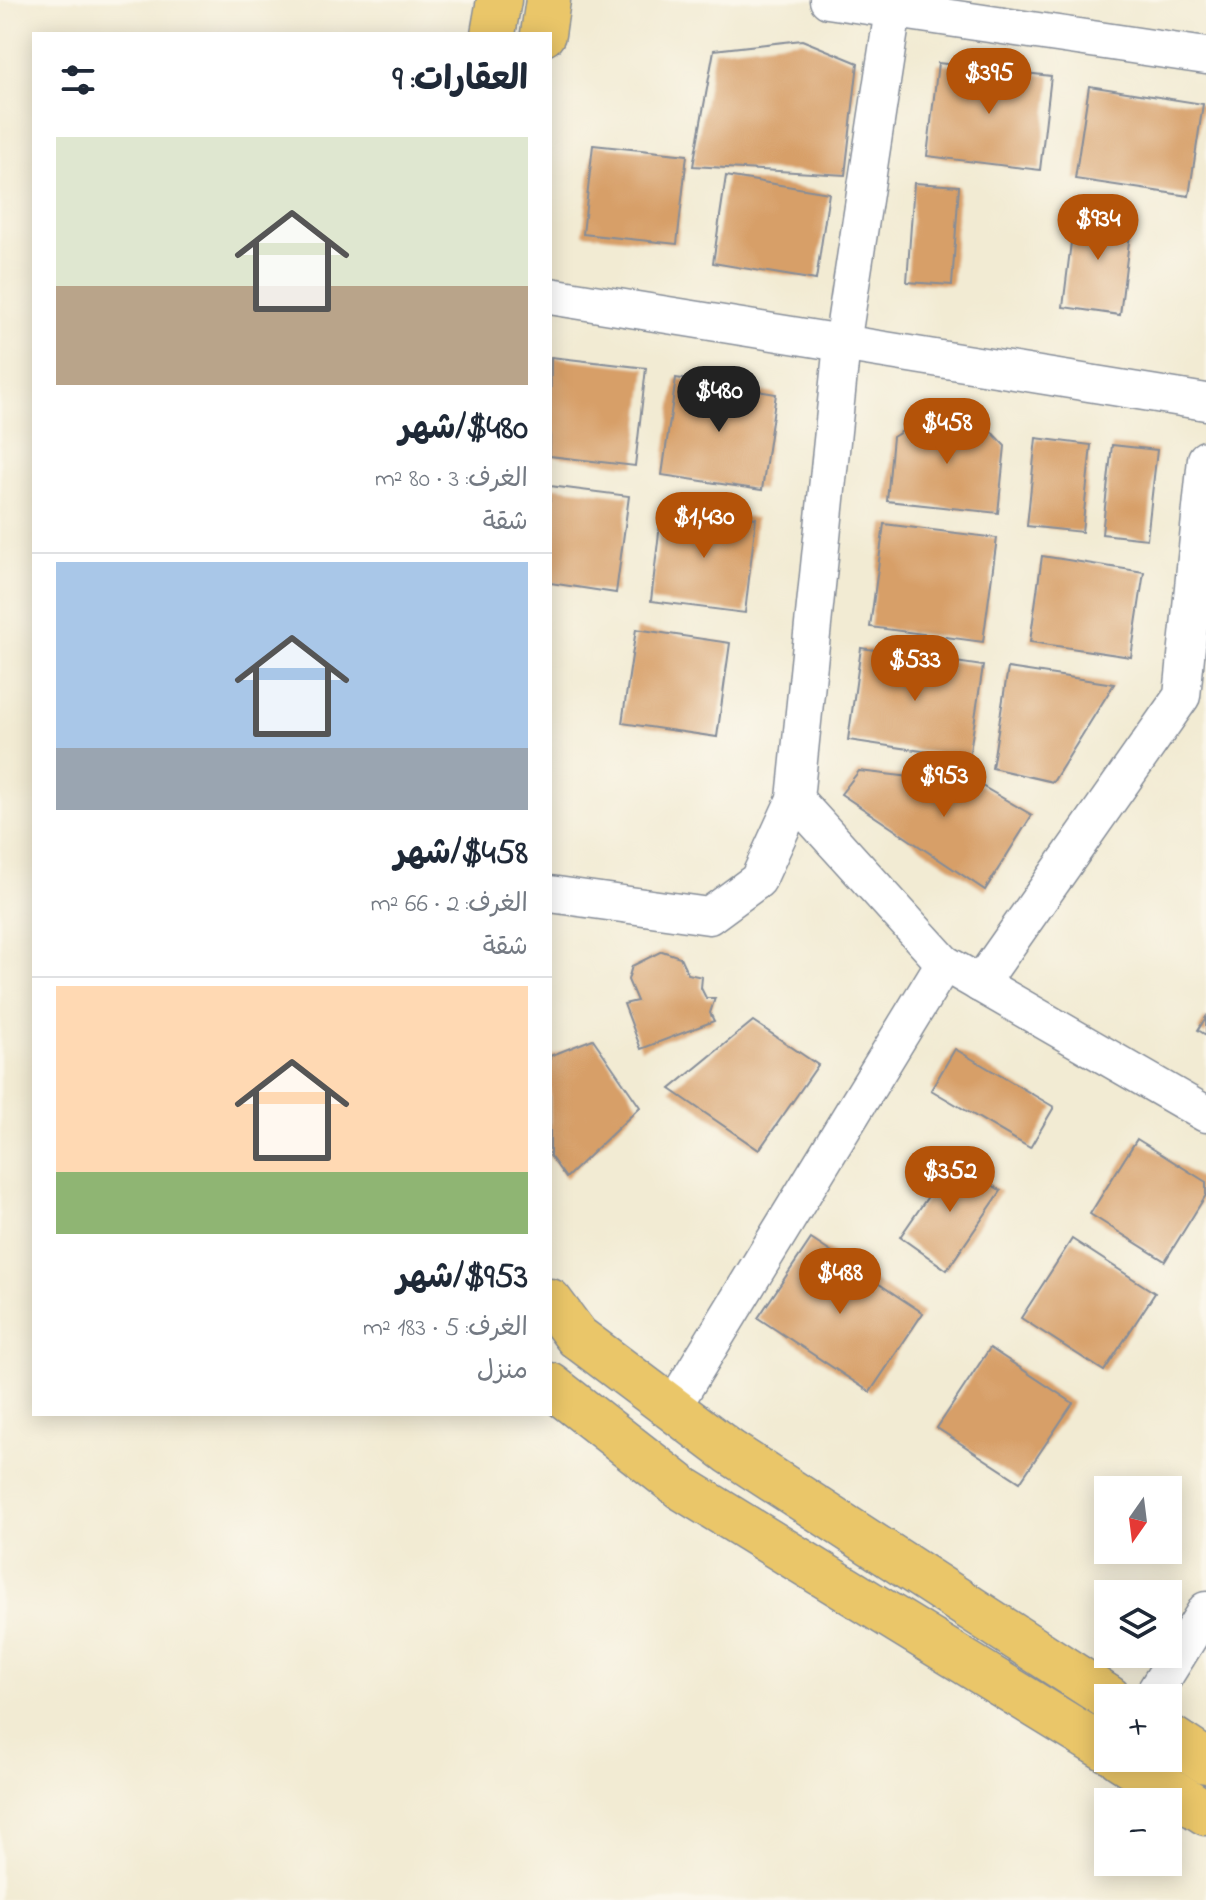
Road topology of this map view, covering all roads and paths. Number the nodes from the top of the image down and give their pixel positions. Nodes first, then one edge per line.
1 (499, 0) edge
2 (548, 0) edge
3 (828, 0) edge
4 (893, 10) junction
5 (493, 32) edge
6 (543, 32) edge
7 (1206, 56) edge
8 (552, 296) edge
9 (842, 344) junction
10 (1206, 402) edge
11 (1206, 459) edge
12 (795, 799) junction
13 (552, 894) edge
14 (944, 963) junction
15 (980, 984) junction
16 (1206, 1114) edge
17 (552, 1304) edge
18 (552, 1387) edge
19 (672, 1408) junction
20 (1206, 1610) edge
21 (1160, 1684) edge
22 (1094, 1688) edge
23 (1094, 1741) edge
24 (1182, 1745) edge
25 (1206, 1761) edge
26 (1142, 1772) edge
27 (1206, 1813) edge

1 - 5 main road
2 - 6 main road
3 - 4 street
4 - 7 street
4 - 9 street
8 - 9 street
9 - 10 street
9 - 12 street
11 - 15 street
12 - 13 street
12 - 14 street
14 - 15 street
14 - 19 street
15 - 16 street
17 - 19 main road
18 - 23 main road
19 - 22 main road
20 - 21 street
24 - 25 main road
26 - 27 main road

